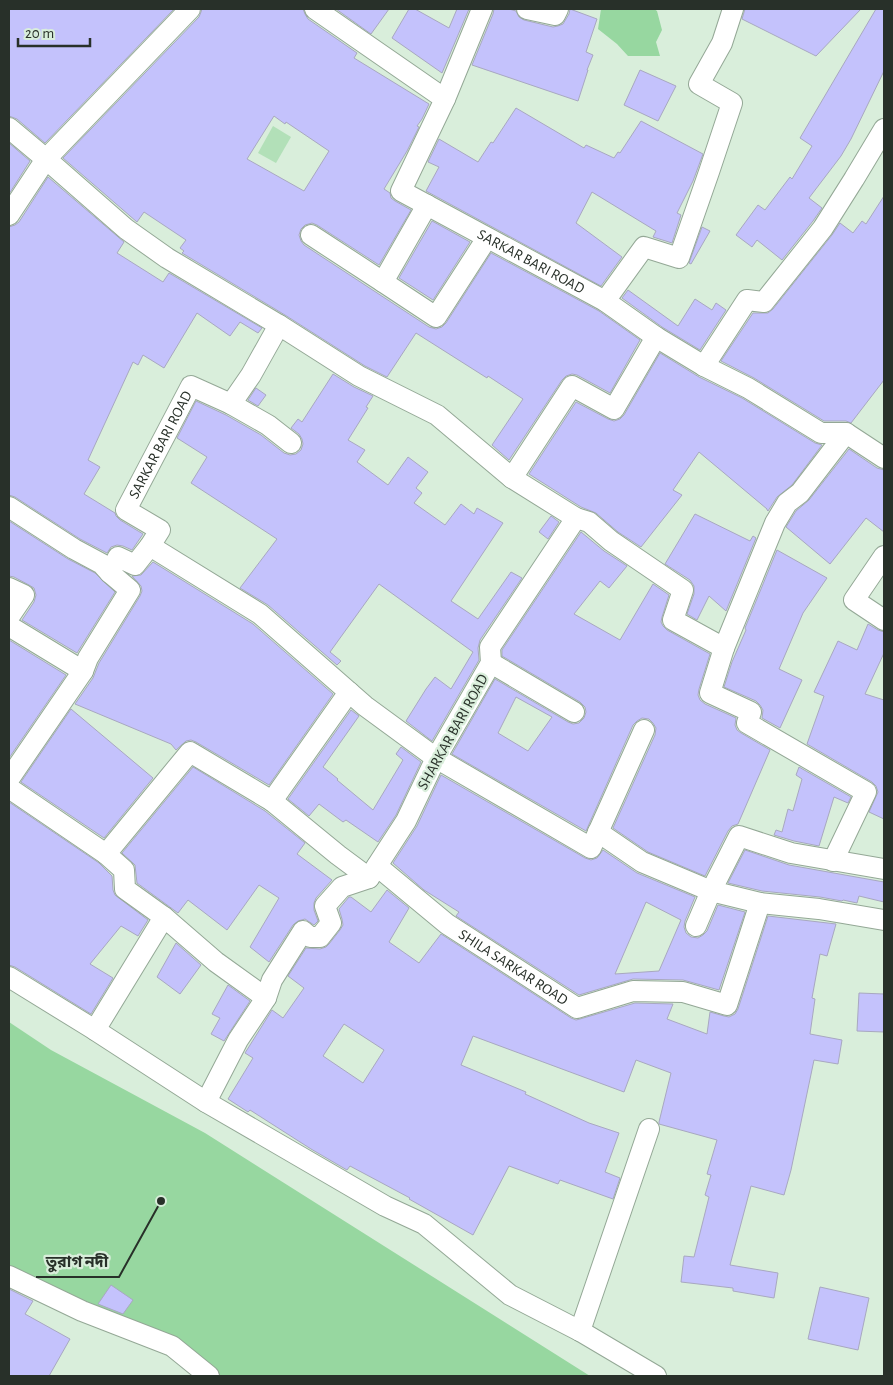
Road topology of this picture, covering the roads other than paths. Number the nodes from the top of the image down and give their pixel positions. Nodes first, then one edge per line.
1 (315, 9) edge
2 (482, 9) edge
3 (527, 9) edge
4 (558, 9) edge
5 (732, 9) edge
6 (187, 10) edge
7 (444, 100) junction
8 (9, 128) edge
9 (884, 129) edge
10 (46, 159) junction
11 (427, 205) junction
12 (9, 215) edge
13 (311, 235) dead end
14 (488, 238) junction
15 (383, 282) junction
16 (605, 301) junction
17 (279, 325) junction
18 (656, 337) junction
19 (704, 366) junction
20 (231, 404) junction
21 (846, 433) junction
22 (291, 444) dead end
23 (884, 458) edge
24 (512, 478) junction
25 (9, 508) edge
26 (576, 518) junction
27 (150, 546) junction
28 (884, 556) edge
29 (110, 573) junction
30 (9, 588) edge
31 (9, 617) edge
32 (884, 620) edge
33 (9, 626) edge
34 (724, 648) junction
35 (491, 663) junction
36 (83, 671) junction
37 (349, 692) junction
38 (574, 712) dead end
39 (644, 730) dead end
40 (436, 758) junction
41 (9, 779) edge
42 (9, 788) edge
43 (272, 801) junction
44 (598, 832) junction
45 (106, 854) junction
46 (833, 861) junction
47 (884, 869) edge
48 (373, 872) junction
49 (711, 891) junction
50 (760, 903) junction
51 (164, 917) junction
52 (884, 920) edge
53 (696, 926) dead end
54 (9, 977) edge
55 (266, 998) junction
56 (95, 1030) junction
57 (206, 1102) junction
58 (649, 1129) dead end
59 (9, 1276) edge
60 (580, 1331) junction
61 (209, 1376) edge
62 (656, 1376) edge

1 - 7 street
2 - 7 street
3 - 4 street
5 - 16 street
6 - 10 street
7 - 11 street, SARKAR BARI ROAD
8 - 10 street
9 - 19 street
10 - 12 street
10 - 17 street
11 - 14 street, SARKAR BARI ROAD
11 - 15 street
13 - 15 street
14 - 15 street
14 - 16 street, SARKAR BARI ROAD
16 - 18 street, SARKAR BARI ROAD
17 - 20 street
17 - 24 street
18 - 19 street, SARKAR BARI ROAD
18 - 24 street
19 - 21 street, SARKAR BARI ROAD
20 - 22 street
20 - 27 street, SARKAR BARI ROAD
21 - 23 street
21 - 34 street
24 - 26 street
25 - 29 street
26 - 34 street
26 - 35 street, SHARKAR BARI ROAD
27 - 29 street, SARKAR BARI ROAD
27 - 37 street
28 - 32 street
29 - 36 street
30 - 31 street
33 - 36 street
34 - 46 street
35 - 38 street
35 - 40 street, SHARKAR BARI ROAD
36 - 41 street
37 - 40 street
37 - 43 street
39 - 44 street
40 - 44 street
40 - 48 street, SHARKAR BARI ROAD
42 - 45 street
43 - 45 street, SHILA SARKAR ROAD
43 - 48 street, SHILA SARKAR ROAD
44 - 49 street
45 - 51 street
46 - 47 street
46 - 49 street
48 - 50 street, SHILA SARKAR ROAD
48 - 55 street
49 - 50 street
49 - 53 street
50 - 52 street
51 - 55 street
51 - 56 street
54 - 56 street
55 - 57 street
56 - 57 street
57 - 60 street
58 - 60 street
59 - 61 street
60 - 62 street

